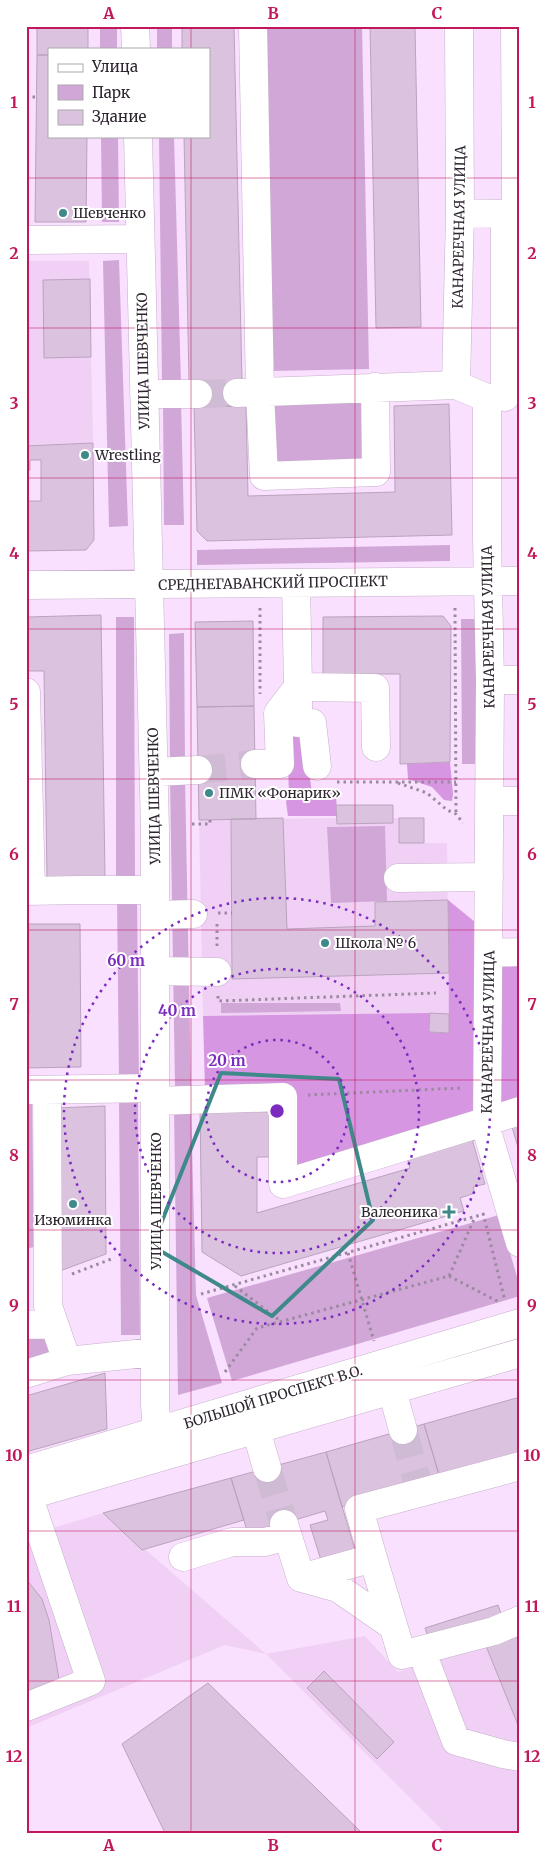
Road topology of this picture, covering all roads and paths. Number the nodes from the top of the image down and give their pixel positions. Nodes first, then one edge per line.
1 (135, 26) edge
2 (253, 26) edge
3 (459, 26) edge
4 (515, 26) edge
5 (136, 48) edge
6 (26, 97) edge
7 (36, 97) dead end
8 (138, 138) edge
9 (460, 213) junction
10 (505, 214) junction
11 (140, 239) junction
12 (26, 240) edge
13 (456, 385) junction
14 (375, 387) junction
15 (248, 393) junction
16 (144, 394) junction
17 (198, 394) tunnel mouth
18 (504, 397) edge
19 (489, 581) junction
20 (520, 581) edge
21 (296, 583) junction
22 (149, 584) junction
23 (26, 585) edge
24 (260, 607) dead end
25 (455, 608) dead end
26 (490, 680) junction
27 (520, 680) edge
28 (298, 687) junction
29 (26, 692) edge
30 (260, 702) dead end
31 (288, 723) junction
32 (376, 747) dead end
33 (264, 767) tunnel mouth
34 (198, 770) tunnel mouth
35 (154, 772) junction
36 (323, 774) joint
37 (395, 782) junction
38 (456, 782) junction
39 (489, 801) junction
40 (520, 801) edge
41 (456, 814) junction
42 (210, 820) dead end
43 (192, 824) dead end
44 (465, 825) dead end
45 (489, 877) junction
46 (398, 878) dead end
47 (29, 891) edge
48 (155, 903) junction
49 (205, 914) joint
50 (520, 952) edge
51 (490, 953) junction
52 (156, 971) junction
53 (218, 972) junction
54 (436, 993) dead end
55 (488, 1086) junction
56 (37, 1090) edge
57 (156, 1094) junction
58 (283, 1097) junction
59 (520, 1111) edge
60 (487, 1121) junction
61 (497, 1207) junction
62 (482, 1214) junction
63 (475, 1216) junction
64 (520, 1243) edge
65 (348, 1253) junction
66 (114, 1258) dead end
67 (449, 1276) junction
68 (48, 1283) junction
69 (235, 1286) junction
70 (201, 1294) dead end
71 (361, 1301) junction
72 (279, 1321) junction
73 (520, 1323) edge
74 (54, 1324) junction
75 (26, 1325) edge
76 (375, 1345) dead end
77 (155, 1352) junction
78 (520, 1353) edge
79 (67, 1361) junction
80 (225, 1372) dead end
81 (26, 1374) edge
82 (392, 1390) junction
83 (256, 1430) junction
84 (404, 1430) tunnel mouth
85 (161, 1443) junction
86 (520, 1466) edge
87 (267, 1468) tunnel mouth
88 (27, 1487) edge
89 (183, 1557) dead end
90 (373, 1558) junction
91 (301, 1578) junction
92 (520, 1620) edge
93 (393, 1626) junction
94 (421, 1650) junction
95 (26, 1707) edge
96 (520, 1757) edge

1 - 5 street
2 - 15 street
3 - 9 street, КАНАРЕЕЧНАЯ УЛИЦА
4 - 10 street
6 - 7 path
8 - 11 street, УЛИЦА ШЕВЧЕНКО
9 - 10 street
9 - 13 street, КАНАРЕЕЧНАЯ УЛИЦА
10 - 18 street, КАНАРЕЕЧНАЯ УЛИЦА
11 - 12 street
11 - 16 street, УЛИЦА ШЕВЧЕНКО
13 - 14 street
13 - 18 street
14 - 15 street
14 - 15 street
16 - 17 street
16 - 22 street, УЛИЦА ШЕВЧЕНКО
18 - 19 street, КАНАРЕЕЧНАЯ УЛИЦА
19 - 20 street, СРЕДНЕГАВАНСКИЙ ПРОСПЕКТ
19 - 21 street, СРЕДНЕГАВАНСКИЙ ПРОСПЕКТ
19 - 26 street, КАНАРЕЕЧНАЯ УЛИЦА
21 - 22 street, СРЕДНЕГАВАНСКИЙ ПРОСПЕКТ
21 - 28 street
22 - 23 street, СРЕДНЕГАВАНСКИЙ ПРОСПЕКТ
22 - 35 street, УЛИЦА ШЕВЧЕНКО
24 - 30 path
25 - 38 path
26 - 27 street
26 - 39 street, КАНАРЕЕЧНАЯ УЛИЦА
28 - 31 street
28 - 32 street
29 - 47 street
31 - 33 street
31 - 36 street
34 - 35 street
35 - 48 street, УЛИЦА ШЕВЧЕНКО
36 - 37 path
37 - 38 path
37 - 41 path
38 - 41 path
39 - 40 street
39 - 45 street, КАНАРЕЕЧНАЯ УЛИЦА
41 - 44 path
42 - 43 path
45 - 46 street
45 - 51 street, КАНАРЕЕЧНАЯ УЛИЦА
47 - 48 street
48 - 49 street
48 - 52 street, УЛИЦА ШЕВЧЕНКО
49 - 53 path
50 - 51 street
51 - 55 street, КАНАРЕЕЧНАЯ УЛИЦА
52 - 53 street
52 - 57 street, УЛИЦА ШЕВЧЕНКО
53 - 54 path
55 - 58 path
55 - 60 street, КАНАРЕЕЧНАЯ УЛИЦА
56 - 57 street
56 - 68 street
57 - 58 street
57 - 77 street, УЛИЦА ШЕВЧЕНКО
58 - 60 street
59 - 60 street
60 - 61 street, КАНАРЕЕЧНАЯ УЛИЦА
61 - 62 path
61 - 62 path
61 - 64 street, КАНАРЕЕЧНАЯ УЛИЦА
62 - 63 path
62 - 67 path
63 - 65 path
63 - 67 path
65 - 69 path
65 - 71 path
66 - 68 path
67 - 71 path
68 - 74 street
69 - 70 path
69 - 72 path
71 - 72 path
71 - 76 path
72 - 80 path
73 - 85 street, БОЛЬШОЙ ПРОСПЕКТ В.О.
74 - 75 street
74 - 79 street
77 - 79 street
77 - 85 street, УЛИЦА ШЕВЧЕНКО
78 - 82 street, БОЛЬШОЙ ПРОСПЕКТ В.О.
79 - 81 street
82 - 83 street, БОЛЬШОЙ ПРОСПЕКТ В.О.
82 - 84 street
83 - 85 street, БОЛЬШОЙ ПРОСПЕКТ В.О.
83 - 87 street
85 - 88 street, БОЛЬШОЙ ПРОСПЕКТ В.О.
86 - 90 street
88 - 95 street
89 - 91 street
90 - 91 street
90 - 93 street
91 - 93 street
92 - 94 street
93 - 94 street
94 - 96 street

